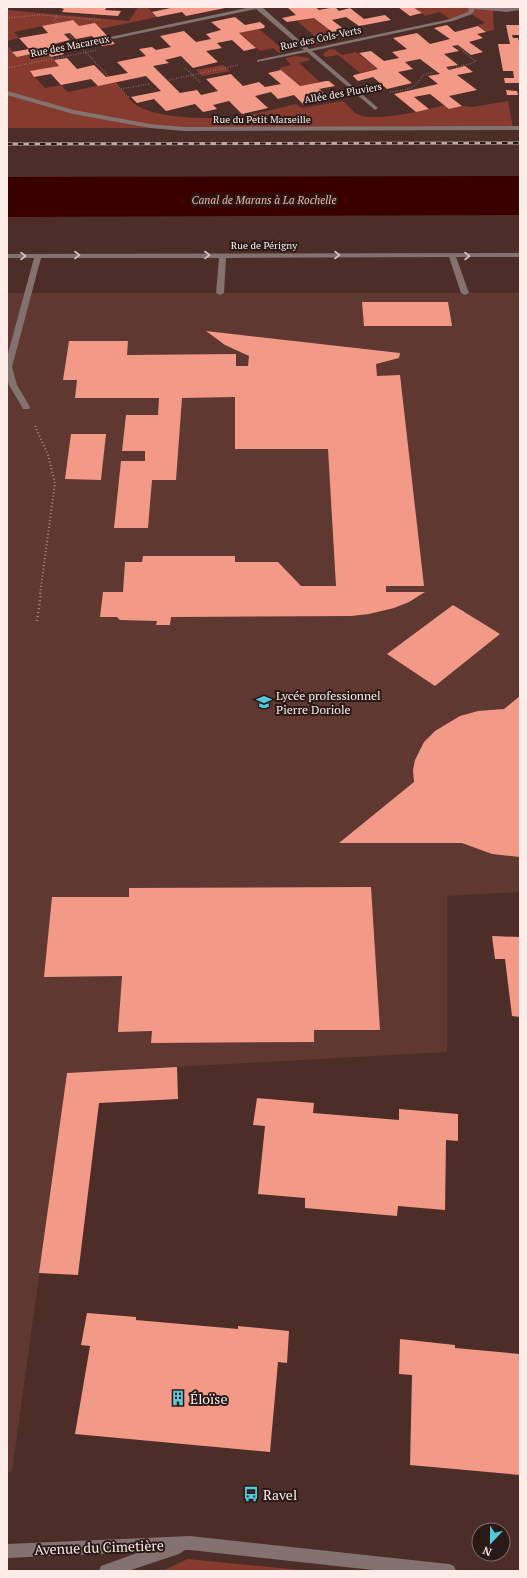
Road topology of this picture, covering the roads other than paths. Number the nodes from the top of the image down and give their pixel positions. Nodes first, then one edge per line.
1 (258, 7) edge
2 (468, 7) edge
3 (473, 7) edge
4 (520, 8) edge
5 (113, 37) road end
6 (307, 51) junction
7 (259, 61) road end
8 (7, 93) edge
9 (375, 108) dead end
10 (520, 128) edge
11 (7, 256) edge
12 (38, 256) junction
13 (223, 256) junction
14 (452, 256) junction
15 (520, 256) edge
16 (220, 293) dead end
17 (465, 293) dead end
18 (26, 407) road end
19 (190, 1543) junction
20 (7, 1551) edge
21 (106, 1571) edge
22 (449, 1571) edge

1 - 5 street, Rue des Macareux
1 - 6 street
2 - 3 street
3 - 4 street
3 - 6 street, Rue des Cols-Verts
6 - 7 street, Rue des Cols-Verts
6 - 9 street
8 - 10 street, Rue du Petit Marseille
11 -> 12 street, Rue de Périgny
12 -> 13 street, Rue de Périgny
12 - 18 street
13 -> 14 street, Rue de Périgny
13 - 16 street
14 -> 15 street, Rue de Périgny
14 - 17 street
19 - 20 street, Avenue du Cimetière
19 - 21 street, Avenue du Cimetière
19 - 22 street, Avenue du Cimetière

